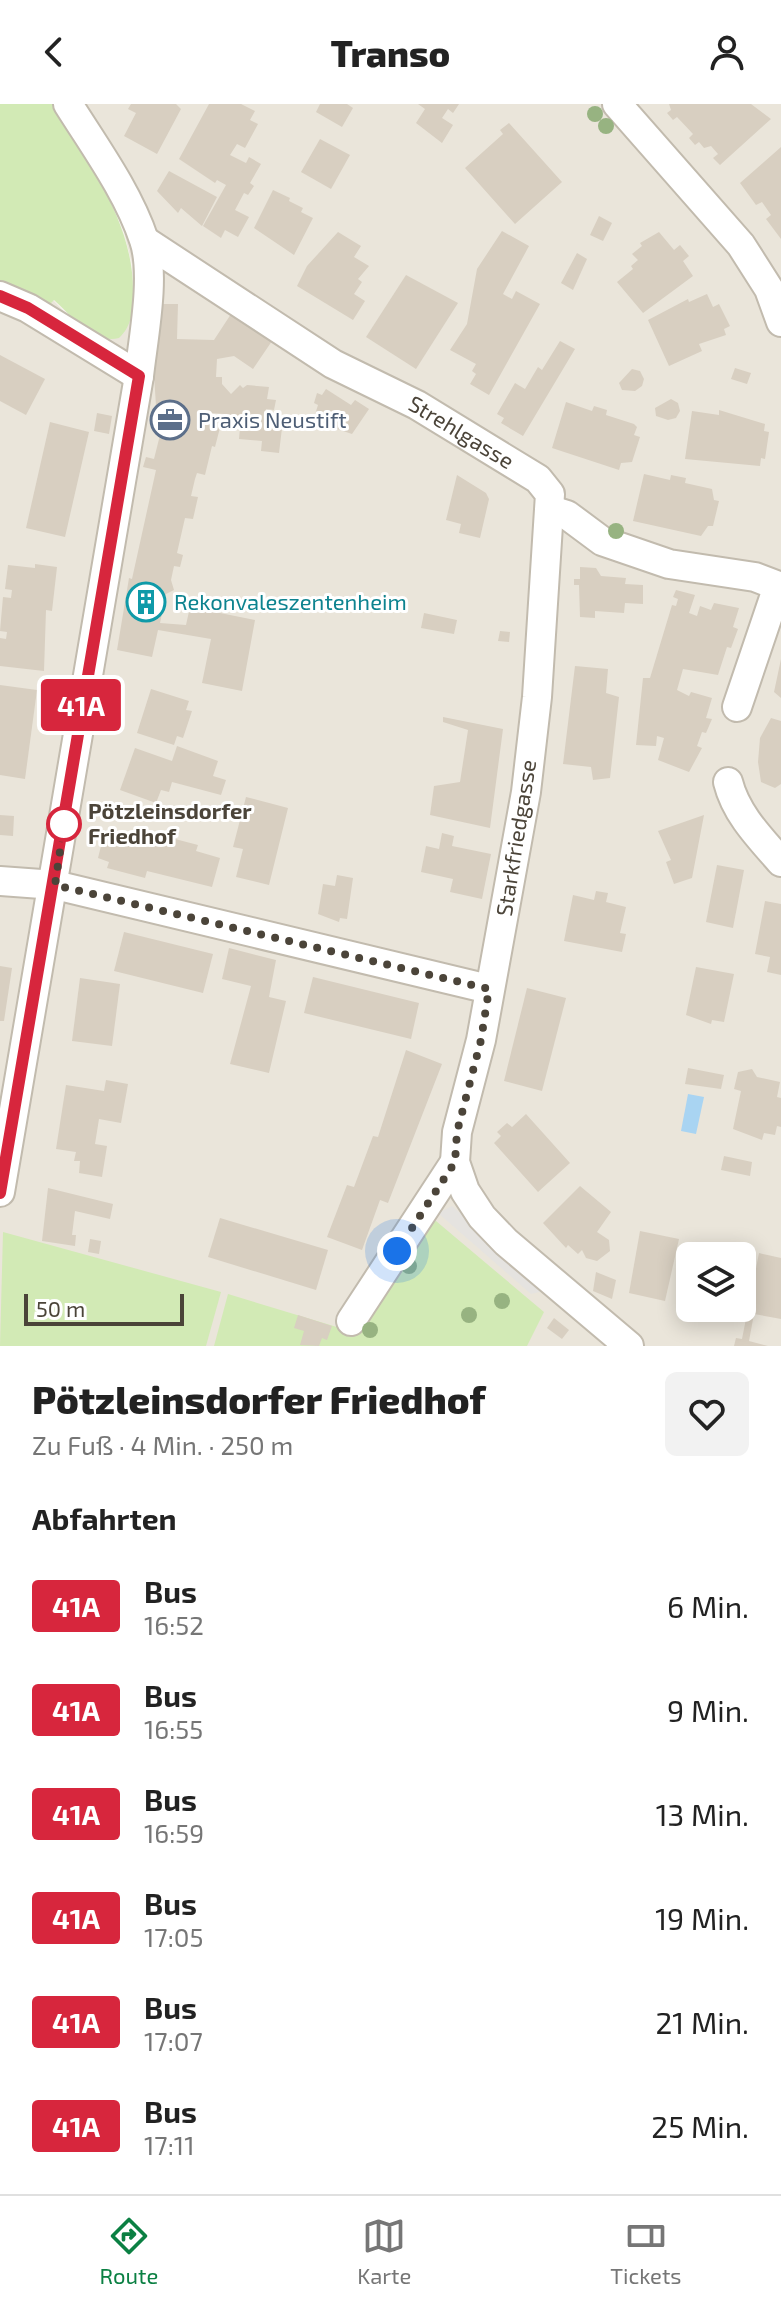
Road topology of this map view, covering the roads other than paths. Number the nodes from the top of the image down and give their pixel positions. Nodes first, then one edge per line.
1 (68, 104) edge
2 (617, 104) edge
3 (145, 241) junction
4 (0, 296) edge
5 (781, 322) edge
6 (139, 376) junction
7 (551, 510) junction
8 (780, 586) edge
9 (737, 707) dead end
10 (728, 782) dead end
11 (781, 862) edge
12 (0, 881) edge
13 (55, 885) junction
14 (489, 989) junction
15 (455, 1162) junction
16 (0, 1192) edge
17 (351, 1321) dead end
18 (629, 1346) edge

1 - 3 street
2 - 5 street
3 - 6 street
3 - 7 street, Strehlgasse
4 - 6 street
6 - 13 street
7 - 8 street
7 - 14 street, Starkfriedgasse
8 - 9 street
10 - 11 street
12 - 13 street
13 - 14 street
13 - 16 street
14 - 15 street, Starkfriedgasse
15 - 17 street, Starkfriedgasse
15 - 18 street, Starkfriedgasse

